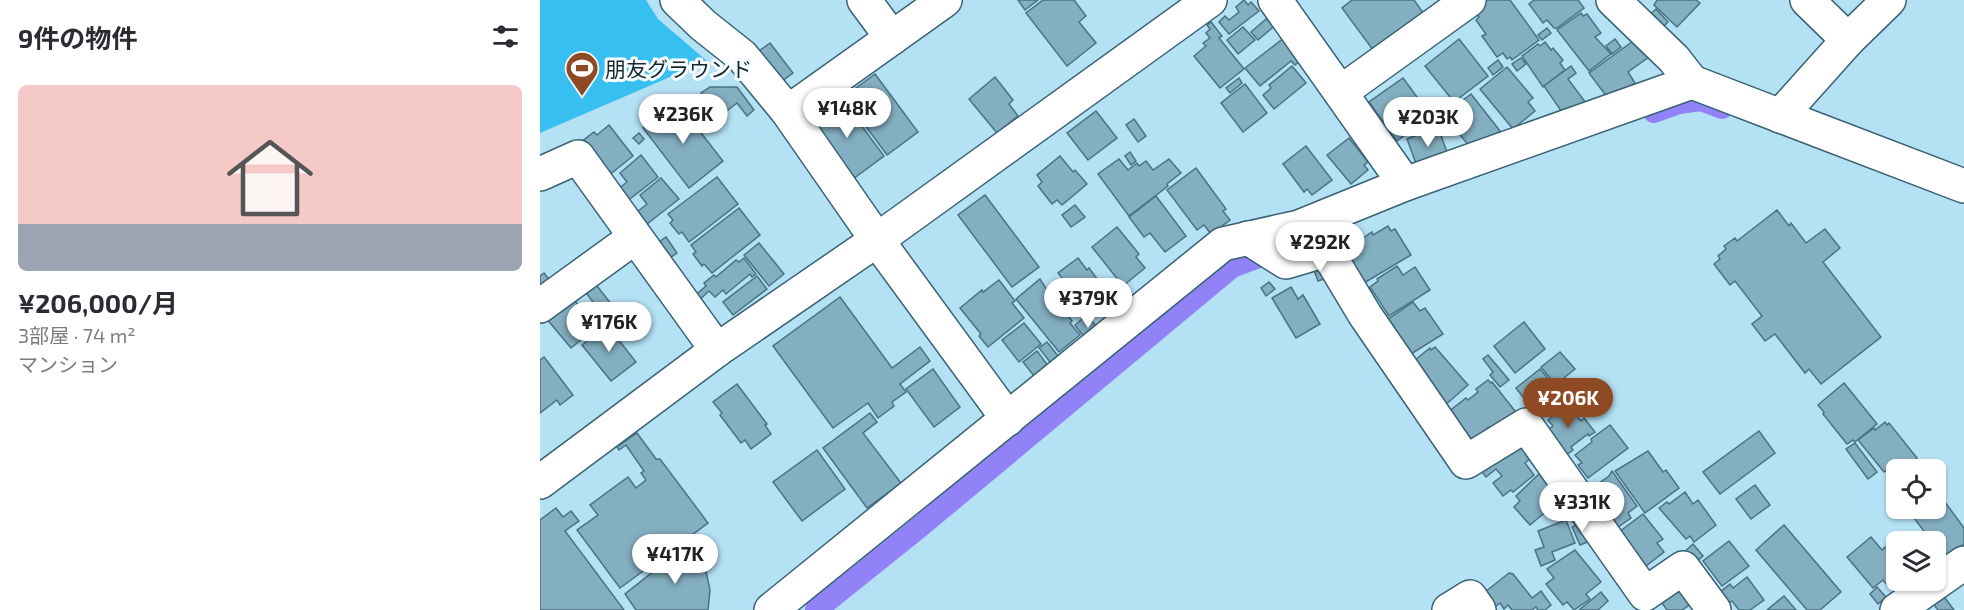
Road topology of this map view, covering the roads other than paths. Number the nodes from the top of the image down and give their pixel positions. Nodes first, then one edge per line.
1 (677, 0) edge
2 (864, 0) edge
3 (945, 0) edge
4 (1210, 0) edge
5 (1275, 0) edge
6 (1468, 0) edge
7 (1613, 0) edge
8 (1807, 0) edge
9 (1889, 0) edge
10 (892, 38) junction
11 (1848, 40) junction
12 (1692, 82) junction
13 (1341, 92) junction
14 (788, 112) junction
15 (1780, 116) junction
16 (540, 174) edge
17 (1405, 184) junction
18 (1964, 186) edge
19 (635, 237) junction
20 (1248, 238) junction
21 (877, 240) junction
22 (540, 306) edge
23 (717, 350) junction
24 (1008, 418) junction
25 (540, 482) edge
26 (1964, 563) edge
27 (771, 610) edge
28 (1449, 610) edge
29 (1479, 610) edge
30 (1714, 610) edge
31 (1897, 610) edge

1 - 14 street
2 - 10 street
3 - 10 street
4 - 21 street
5 - 13 street
6 - 13 street
7 - 12 street
8 - 11 street
9 - 11 street
10 - 14 street
11 - 15 street
12 - 15 street
12 - 17 street
13 - 17 street
14 - 21 street
15 - 18 street
16 - 19 street
17 - 20 street
19 - 22 street
19 - 23 street
20 - 24 street
20 - 30 street
21 - 23 street
21 - 24 street
23 - 25 street
24 - 27 street
26 - 31 street
28 - 29 street

